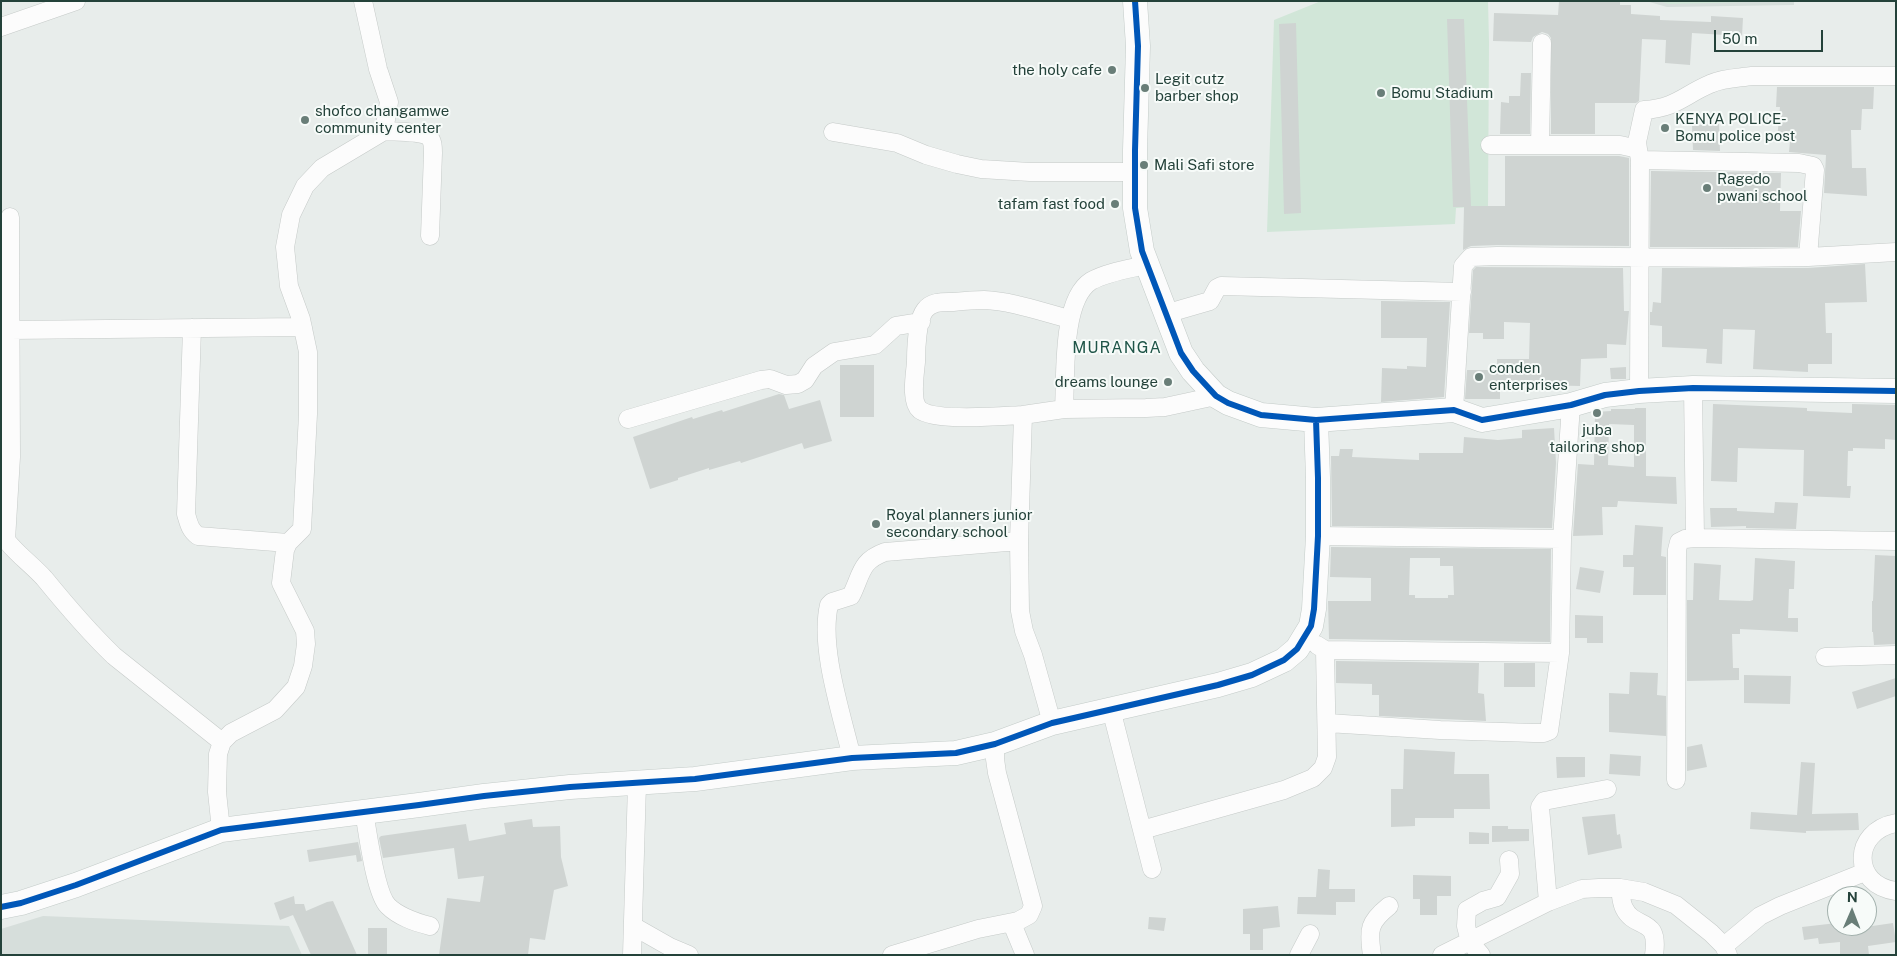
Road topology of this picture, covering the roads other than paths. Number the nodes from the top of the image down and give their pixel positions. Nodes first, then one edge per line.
1 (76, 1) edge
2 (363, 1) edge
3 (1135, 1) edge
4 (1, 28) edge
5 (1542, 43) dead end
6 (1896, 76) edge
7 (384, 131) junction
8 (833, 132) dead end
9 (1490, 145) dead end
10 (1540, 145) junction
11 (1639, 155) junction
12 (1135, 172) junction
13 (10, 217) dead end
14 (430, 236) dead end
15 (1896, 252) edge
16 (1639, 256) junction
17 (1808, 257) junction
18 (1146, 265) junction
19 (1462, 292) junction
20 (1165, 314) junction
21 (1070, 319) junction
22 (921, 322) junction
23 (303, 327) junction
24 (192, 328) junction
25 (10, 330) junction
26 (1693, 388) junction
27 (1896, 391) edge
28 (1639, 392) junction
29 (1216, 396) junction
30 (1571, 405) junction
31 (1064, 409) junction
32 (1454, 410) junction
33 (1023, 415) junction
34 (628, 419) dead end
35 (1316, 420) junction
36 (1318, 536) junction
37 (1695, 538) junction
38 (1562, 539) junction
39 (1019, 541) junction
40 (1896, 541) edge
41 (288, 543) junction
42 (1305, 638) junction
43 (1325, 650) junction
44 (1560, 653) junction
45 (1896, 655) edge
46 (1825, 657) dead end
47 (1111, 709) junction
48 (1052, 723) junction
49 (1327, 723) junction
50 (222, 742) junction
51 (995, 744) junction
52 (852, 758) junction
53 (1676, 780) dead end
54 (637, 784) junction
55 (1607, 789) dead end
56 (364, 812) junction
57 (1896, 823) edge
58 (221, 830) junction
59 (1142, 830) junction
60 (1509, 860) dead end
61 (1152, 869) dead end
62 (1865, 872) junction
63 (1620, 888) junction
64 (1896, 890) edge
65 (1548, 902) junction
66 (1389, 906) dead end
67 (1, 907) edge
68 (1018, 921) junction
69 (430, 926) dead end
70 (633, 926) junction
71 (1310, 934) dead end
72 (1475, 948) edge
73 (1726, 950) edge
74 (632, 955) edge
75 (690, 955) edge
76 (892, 955) edge
77 (1025, 955) edge
78 (1300, 955) edge
79 (1372, 955) edge
80 (1442, 955) edge
81 (1654, 955) edge

1 - 4 street
2 - 7 street
3 - 12 street
5 - 10 street
6 - 11 street
7 - 14 street
7 - 23 street
8 - 12 street
9 - 10 street
10 - 11 street
11 - 16 street
11 - 17 street
12 - 18 street
13 - 25 street
15 - 17 street
16 - 17 street
16 - 19 street
16 - 28 street
18 - 20 street
18 - 21 street
19 - 20 street
19 - 32 street
20 - 29 street
21 - 22 street
21 - 31 street
22 - 33 street
22 - 34 street
23 - 24 street
23 - 41 street
24 - 25 street
24 - 41 street
25 - 50 street
26 - 27 street
26 - 28 street
26 - 37 street
28 - 30 street
29 - 31 street
29 - 35 street
30 - 32 street
30 - 38 street
31 - 33 street
32 - 35 street
33 - 39 street
35 - 36 street
36 - 38 street
36 - 42 street
37 - 40 street
37 - 53 street
38 - 44 street
39 - 48 street
39 - 52 street
41 - 50 street
42 - 43 street
42 - 47 street
43 - 44 street
43 - 49 street
44 - 49 street
45 - 46 street
47 - 48 street
47 - 59 street
48 - 51 street
49 - 59 street
50 - 58 street
51 - 52 street
51 - 68 street
52 - 54 street
54 - 56 street
54 - 70 street
55 - 65 street
56 - 58 street
56 - 69 street
57 - 62 street
58 - 67 street
59 - 61 street
60 - 72 street
62 - 64 street
62 - 73 street
63 - 65 street
63 - 73 street
63 - 81 street
65 - 72 street
66 - 79 street
68 - 76 street
68 - 77 street
70 - 74 street
70 - 75 street
71 - 78 street
72 - 80 street

